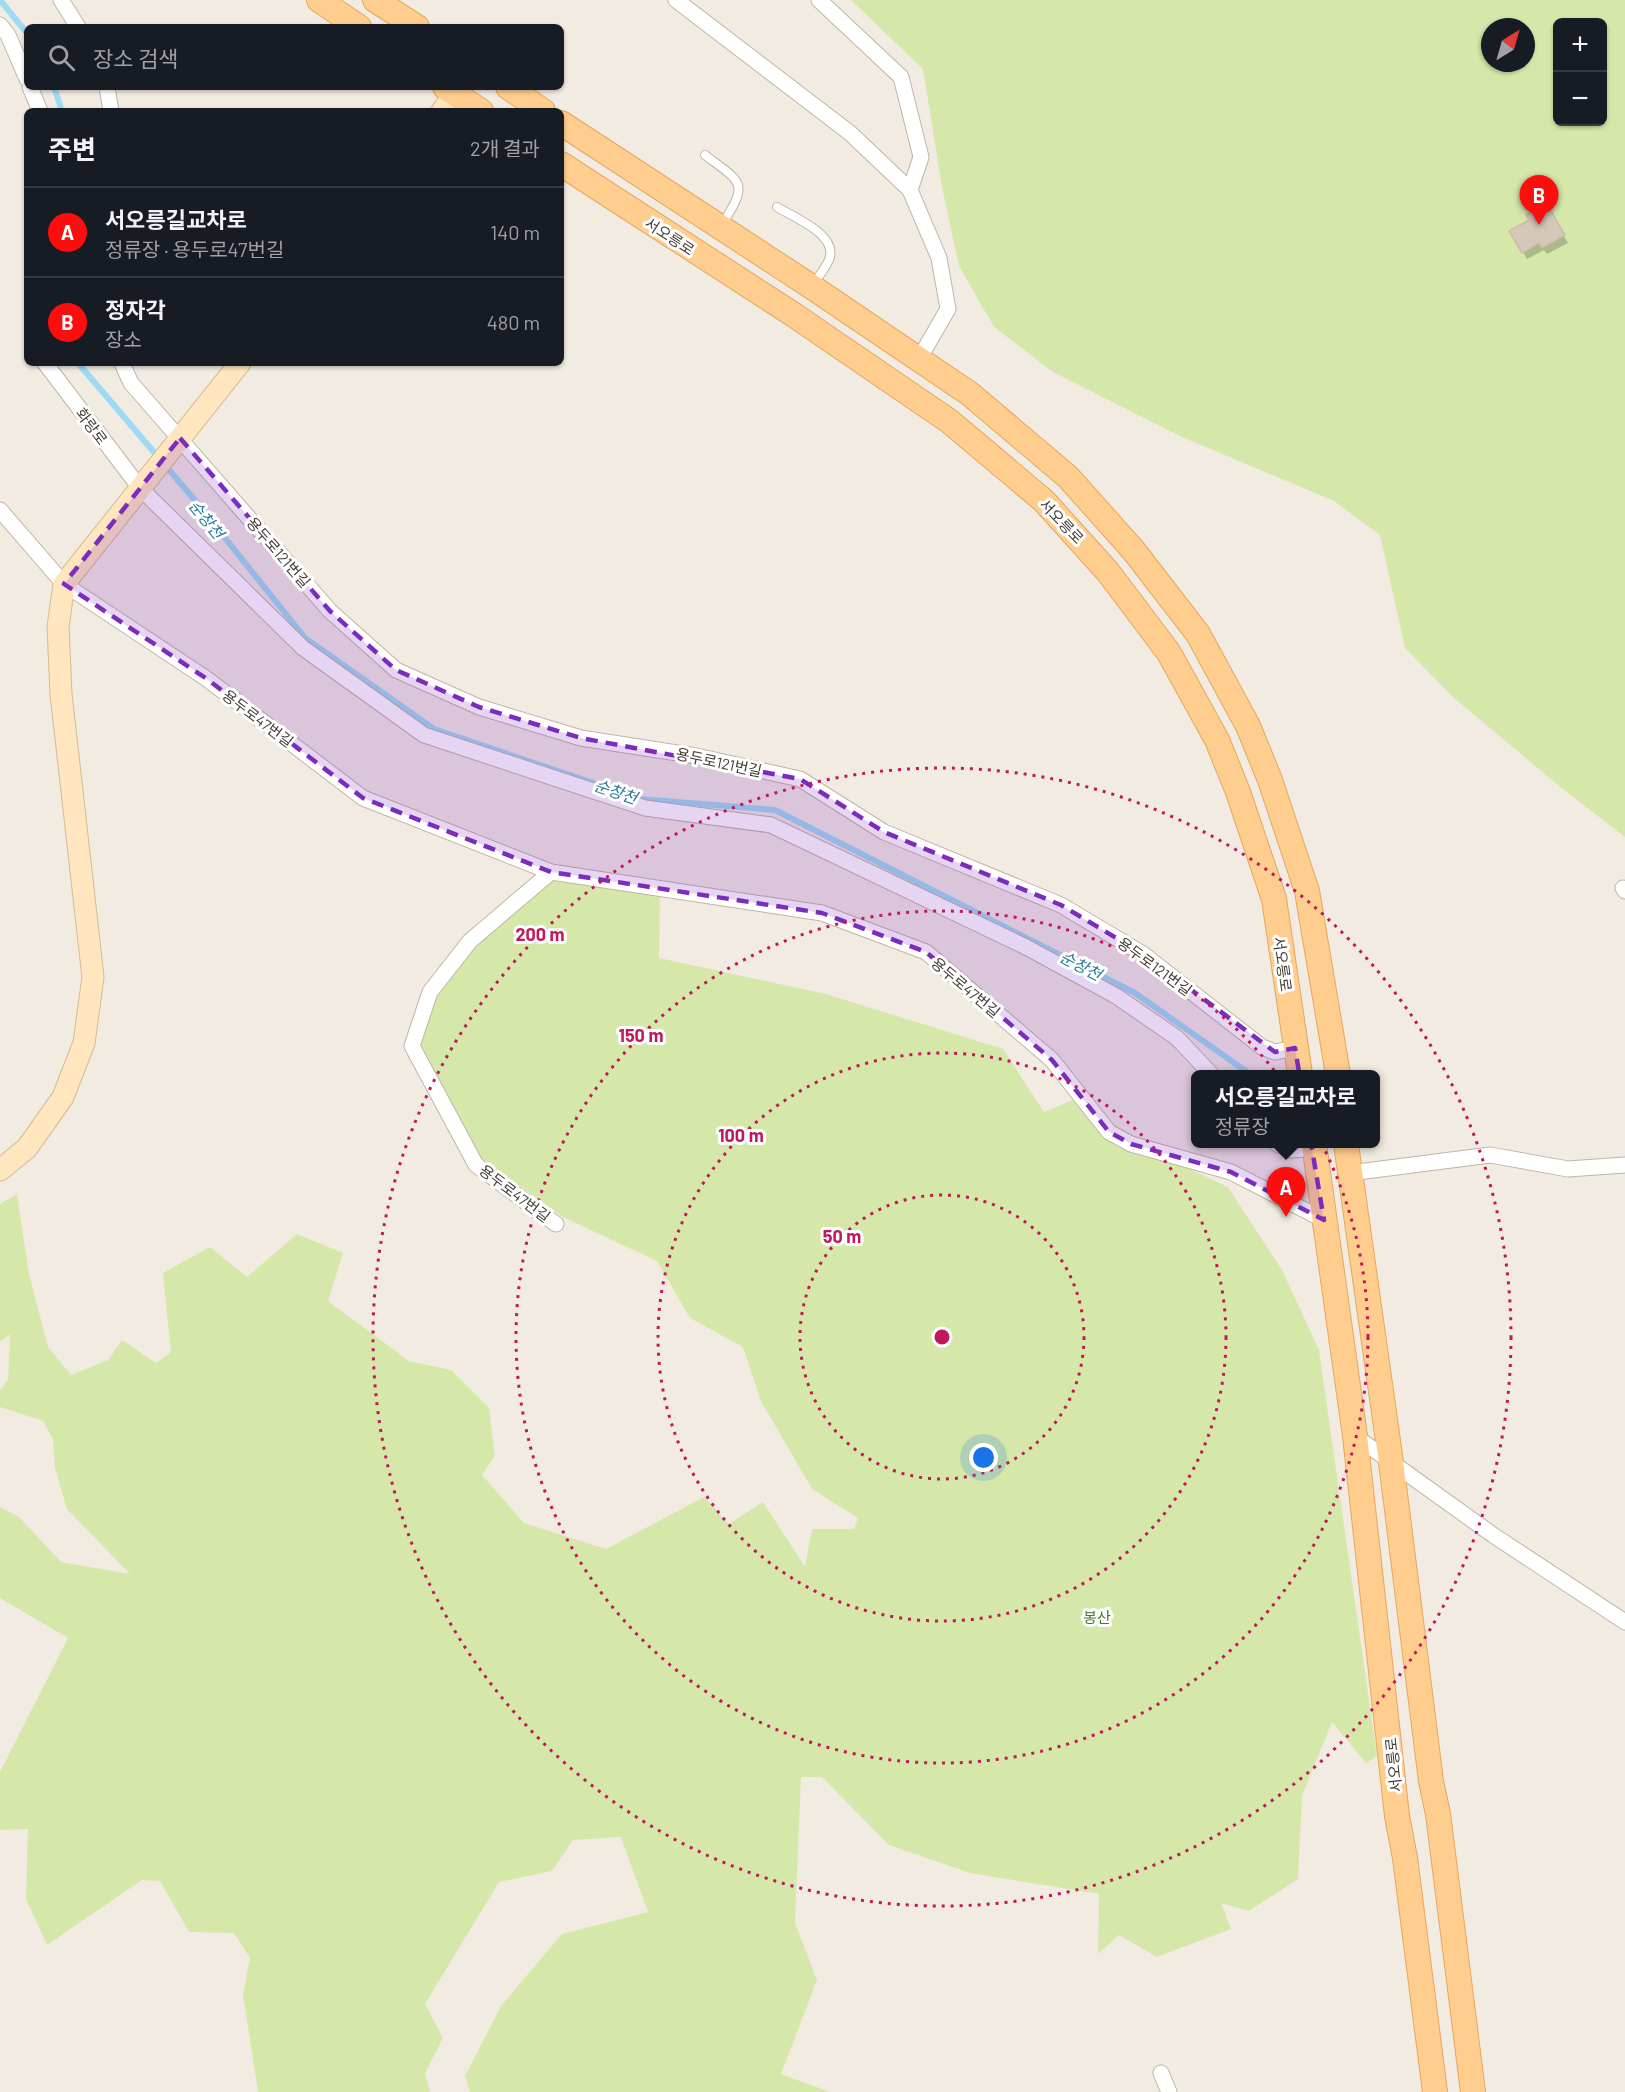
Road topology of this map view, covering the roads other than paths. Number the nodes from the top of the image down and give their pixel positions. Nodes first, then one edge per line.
1 (61, 0) edge
2 (319, 0) edge
3 (375, 0) edge
4 (676, 0) edge
5 (819, 0) edge
6 (76, 24) edge
7 (355, 24) edge
8 (412, 24) edge
9 (0, 25) edge
10 (24, 72) edge
11 (31, 90) edge
12 (108, 90) edge
13 (512, 90) edge
14 (451, 95) edge
15 (39, 108) edge
16 (110, 108) edge
17 (475, 108) edge
18 (539, 108) edge
19 (564, 125) edge
20 (705, 155) dead end
21 (564, 166) edge
22 (910, 190) junction
23 (777, 207) dead end
24 (720, 228) junction
25 (812, 287) junction
26 (919, 359) junction
27 (47, 366) edge
28 (123, 366) edge
29 (238, 366) edge
30 (176, 443) junction
31 (144, 482) junction
32 (0, 510) edge
33 (64, 584) junction
34 (551, 872) junction
35 (1295, 1048) junction
36 (1207, 1070) edge
37 (1299, 1070) edge
38 (1337, 1070) edge
39 (1288, 1148) edge
40 (1303, 1148) edge
41 (1314, 1148) edge
42 (1347, 1148) edge
43 (1625, 1165) edge
44 (0, 1170) edge
45 (1350, 1173) junction
46 (1324, 1220) junction
47 (556, 1224) dead end
48 (1355, 1436) junction
49 (1391, 1462) junction
50 (1625, 1622) edge
51 (1161, 2073) dead end
52 (1169, 2092) edge
53 (1435, 2092) edge
54 (1473, 2092) edge

1 - 6 street
2 - 7 main road
3 - 8 main road
4 - 22 street
5 - 22 street
9 - 10 street
11 - 15 street
12 - 16 street
13 - 18 main road
14 - 17 main road
19 - 24 main road
20 - 24 lane
21 - 35 main road, 서오릉로
22 - 26 street
23 - 25 lane
24 - 25 main road
25 - 26 main road
26 - 38 main road
27 - 31 street, 화랑로
28 - 30 street, 용두로121번길
29 - 30 main road
30 - 31 main road
30 - 35 street, 용두로121번길
31 - 33 main road
31 - 36 street, 화랑로
32 - 33 street, 용두로47번길
33 - 34 street, 용두로47번길
33 - 44 main road
34 - 46 street, 용두로47번길
34 - 47 street, 용두로47번길
35 - 37 main road, 서오릉로
39 - 40 street
41 - 46 main road, 서오릉로
42 - 45 main road
43 - 45 street
45 - 49 main road
46 - 48 main road, 서오릉로
48 - 49 street
48 - 53 main road, 서오릉로
49 - 50 street
49 - 54 main road
51 - 52 street

